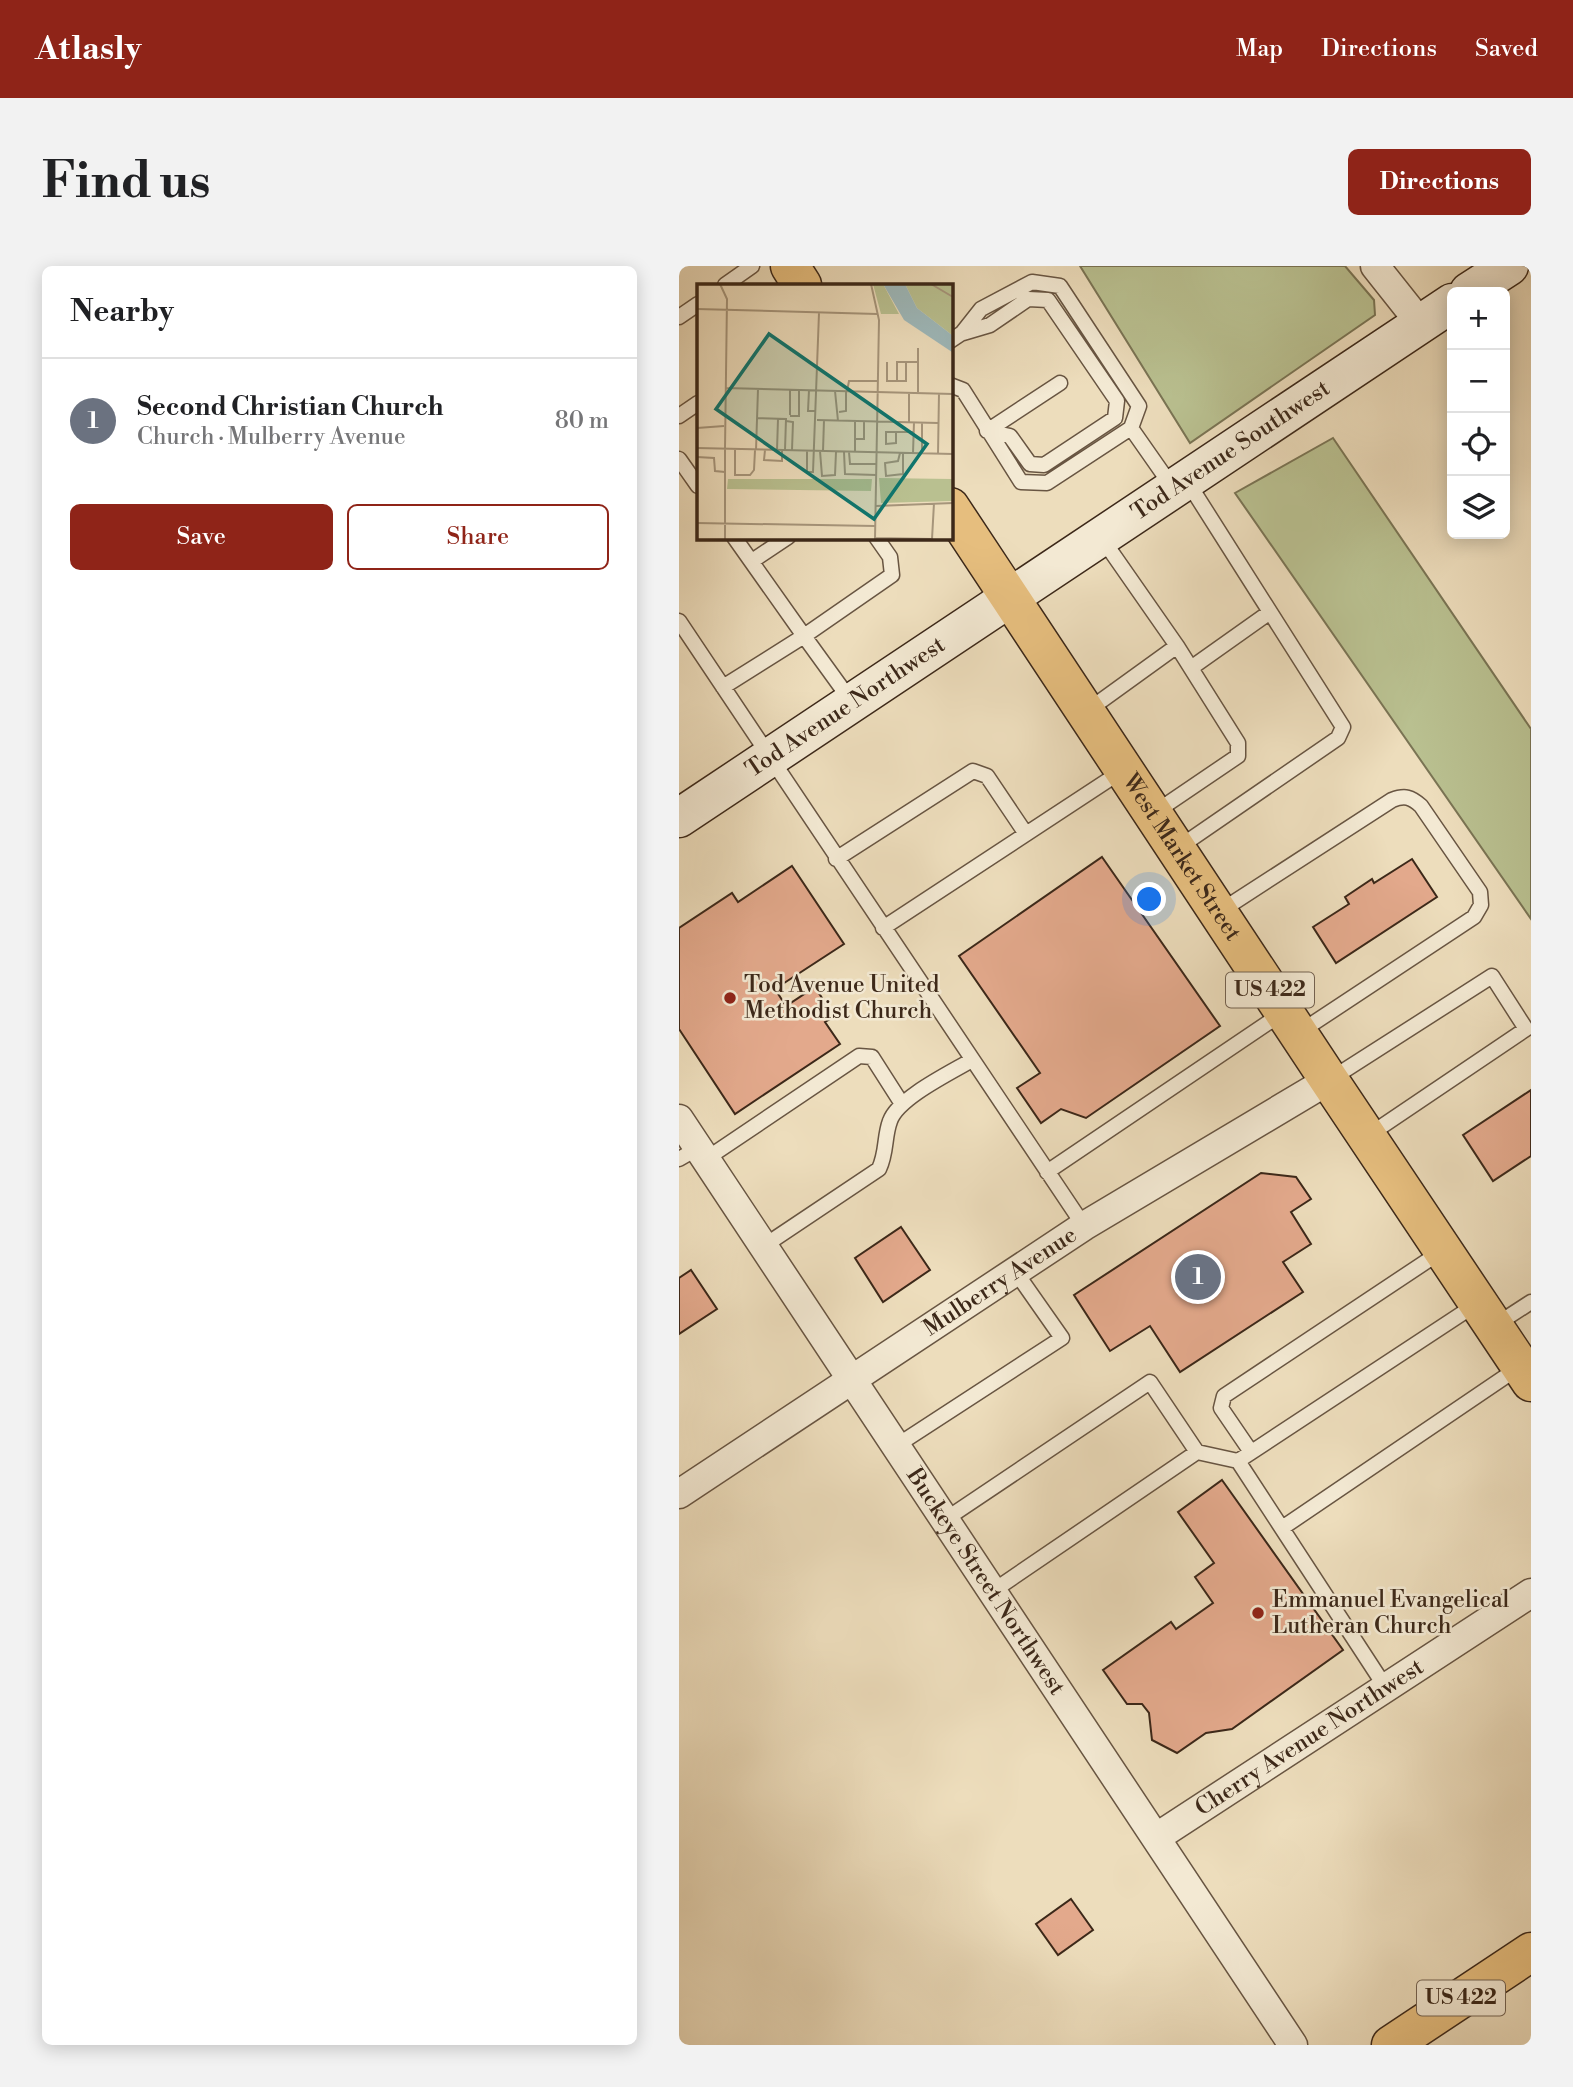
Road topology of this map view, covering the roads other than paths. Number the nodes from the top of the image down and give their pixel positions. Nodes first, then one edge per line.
1 (752, 266) edge
2 (790, 266) edge
3 (1375, 266) edge
4 (1509, 266) edge
5 (726, 284) edge
6 (801, 284) edge
7 (1477, 287) edge
8 (697, 305) edge
9 (1447, 306) edge
10 (679, 317) edge
11 (1421, 324) junction
12 (956, 337) edge
13 (1061, 383) dead end
14 (952, 386) edge
15 (697, 404) edge
16 (679, 416) edge
17 (1132, 428) junction
18 (988, 430) junction
19 (679, 459) edge
20 (697, 485) edge
21 (1180, 485) junction
22 (952, 510) edge
23 (1101, 537) junction
24 (736, 539) edge
25 (785, 539) edge
26 (877, 539) edge
27 (752, 561) junction
28 (1010, 598) junction
29 (1270, 612) junction
30 (679, 621) edge
31 (804, 636) junction
32 (1177, 646) junction
33 (1191, 668) junction
34 (723, 687) junction
35 (852, 702) junction
36 (1086, 712) junction
37 (769, 758) junction
38 (1124, 770) junction
39 (1153, 813) junction
40 (679, 818) edge
41 (1025, 834) junction
42 (1177, 849) junction
43 (836, 859) junction
44 (1218, 912) junction
45 (883, 928) junction
46 (1291, 1022) junction
47 (972, 1060) junction
48 (1328, 1080) junction
49 (902, 1104) junction
50 (679, 1119) edge
51 (1367, 1136) junction
52 (694, 1155) edge
53 (1047, 1172) junction
54 (1084, 1226) junction
55 (764, 1246) junction
56 (1443, 1250) junction
57 (1015, 1271) junction
58 (1531, 1302) edge
59 (1486, 1315) junction
60 (1526, 1374) edge
61 (852, 1379) junction
62 (896, 1446) junction
63 (1197, 1452) junction
64 (1251, 1452) junction
65 (1238, 1461) junction
66 (679, 1494) edge
67 (946, 1519) junction
68 (1282, 1528) junction
69 (993, 1591) junction
70 (1531, 1593) edge
71 (1386, 1688) junction
72 (1157, 1838) junction
73 (1531, 1952) edge
74 (1293, 2045) edge
75 (1391, 2045) edge

1 - 5 lane
2 - 6 main road
3 - 11 street
4 - 7 main road
8 - 10 lane
9 - 11 main road, Tod Avenue Southwest
11 - 21 main road, Tod Avenue Southwest
12 - 17 lane
12 - 18 lane
13 - 18 lane
14 - 18 lane
15 - 16 lane
17 - 18 lane
17 - 21 lane
19 - 20 lane
21 - 23 main road, Tod Avenue Southwest
21 - 29 lane
22 - 28 main road, West Market Street / US 422
23 - 28 main road, Tod Avenue Southwest
23 - 32 lane
24 - 27 lane
25 - 27 lane
26 - 31 lane
27 - 31 lane
28 - 35 main road, Tod Avenue Northwest
28 - 36 main road, West Market Street / US 422
29 - 33 lane
29 - 42 lane
30 - 34 lane
31 - 34 lane
31 - 35 lane
32 - 33 lane
32 - 36 lane
33 - 39 lane
34 - 37 lane
35 - 37 main road, Tod Avenue Northwest
36 - 38 main road, West Market Street / US 422
37 - 40 main road, Tod Avenue Northwest
37 - 43 lane
38 - 39 main road, West Market Street / US 422
38 - 41 lane
39 - 42 main road, West Market Street / US 422
41 - 43 lane
41 - 45 lane
42 - 44 main road, West Market Street / US 422
43 - 45 lane
44 - 46 main road, West Market Street / US 422
44 - 46 lane
45 - 47 lane
46 - 48 main road, West Market Street / US 422
46 - 53 lane
47 - 49 lane
47 - 53 lane
48 - 51 main road, West Market Street / US 422
48 - 51 lane
48 - 54 street, Mulberry Avenue
49 - 52 lane
49 - 55 lane
50 - 52 street, Buckeye Street Northwest
51 - 56 main road, West Market Street / US 422
52 - 55 street, Buckeye Street Northwest
53 - 54 lane
54 - 57 street, Mulberry Avenue
55 - 61 street, Buckeye Street Northwest
56 - 59 main road, West Market Street / US 422
56 - 64 lane
57 - 61 street, Mulberry Avenue
57 - 62 lane
58 - 59 lane
59 - 60 main road, West Market Street / US 422
59 - 64 lane
60 - 68 lane
61 - 62 street, Buckeye Street Northwest
61 - 66 street, Mulberry Avenue
62 - 67 street, Buckeye Street Northwest
63 - 65 lane
63 - 67 lane
63 - 69 lane
64 - 65 lane
65 - 68 lane
67 - 69 street, Buckeye Street Northwest
68 - 71 lane
69 - 72 street, Buckeye Street Northwest
70 - 71 street, Cherry Avenue Northwest
71 - 72 street, Cherry Avenue Northwest
72 - 74 street, Buckeye Street Northwest
73 - 75 main road, US 422

